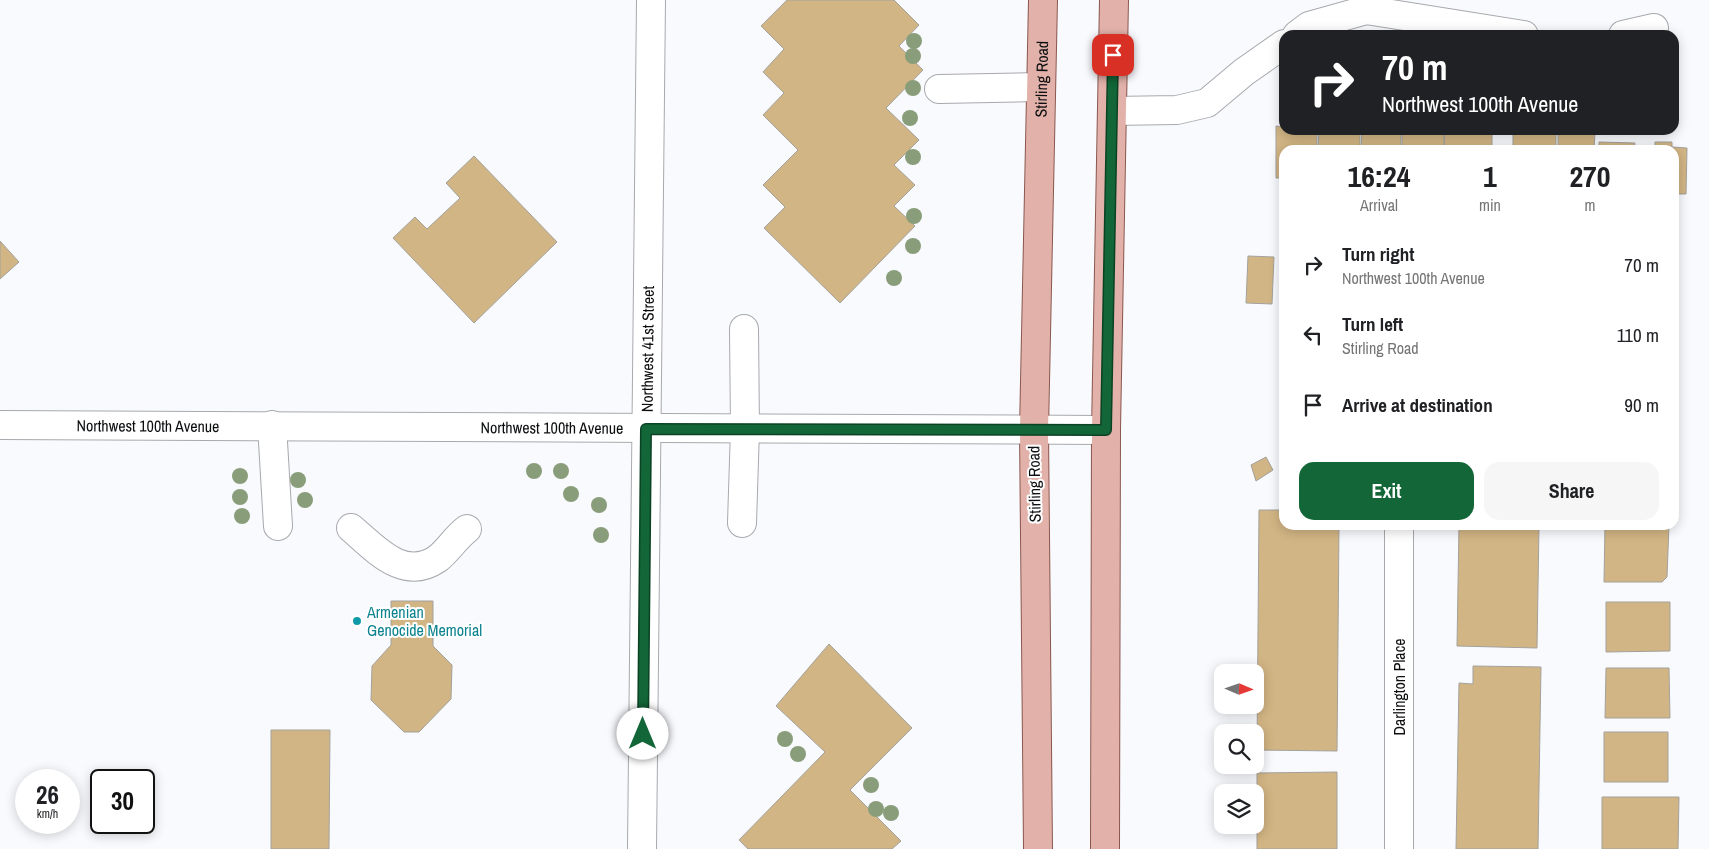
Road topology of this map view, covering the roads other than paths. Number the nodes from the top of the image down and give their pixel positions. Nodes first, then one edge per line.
1 (651, 0) edge
2 (1043, 0) edge
3 (1114, 0) edge
4 (1654, 28) dead end
5 (1304, 30) edge
6 (1492, 30) edge
7 (1645, 30) edge
8 (1279, 48) edge
9 (1041, 87) junction
10 (940, 88) dead end
11 (1112, 111) junction
12 (744, 329) dead end
13 (0, 425) edge
14 (272, 425) junction
15 (646, 429) junction
16 (744, 429) junction
17 (1034, 430) junction
18 (1106, 430) junction
19 (742, 523) dead end
20 (278, 526) dead end
21 (351, 528) dead end
22 (467, 530) dead end
23 (1400, 530) edge
24 (642, 849) edge
25 (1038, 849) edge
26 (1105, 849) edge
27 (1399, 849) edge

1 - 15 street, Northwest 41st Street
2 - 9 main road, Stirling Road
3 - 11 main road
4 - 7 street
5 - 6 street
8 - 11 street
9 - 10 street
9 - 17 main road, Stirling Road
11 - 18 main road
12 - 16 street
13 - 14 street, Northwest 100th Avenue
14 - 15 street, Northwest 100th Avenue
14 - 20 street
15 - 16 street, Northwest 100th Avenue
15 - 24 street, Northwest 41st Street
16 - 17 street, Northwest 100th Avenue
16 - 19 street
17 - 18 street, Northwest 100th Avenue
17 - 25 main road, Stirling Road
18 - 26 main road
21 - 22 street
23 - 27 street, Darlington Place

